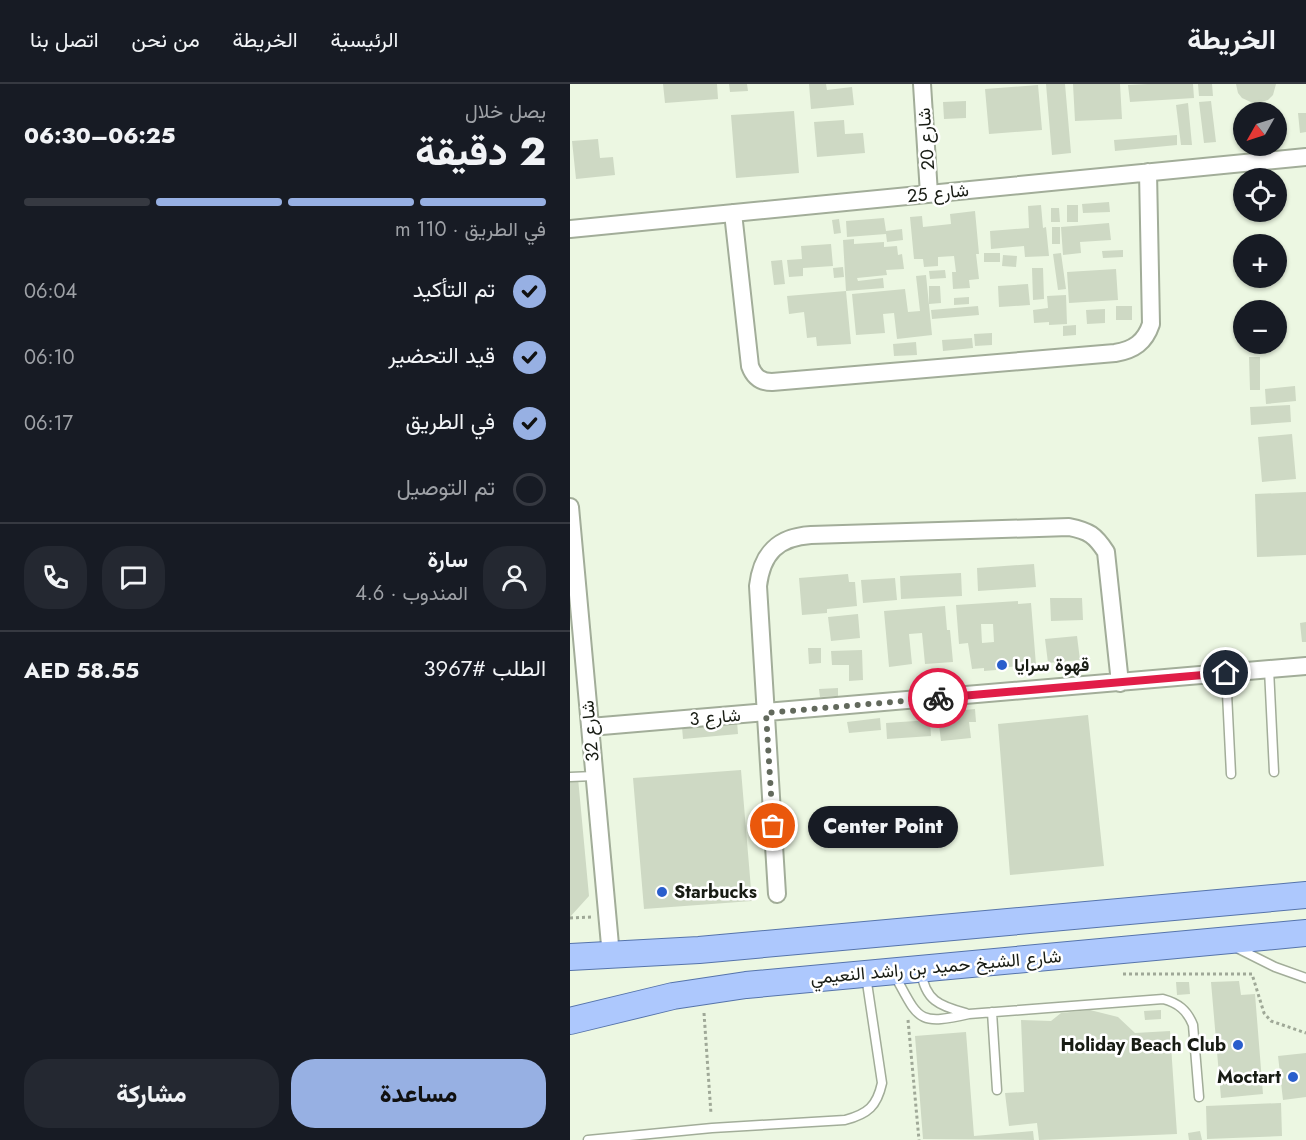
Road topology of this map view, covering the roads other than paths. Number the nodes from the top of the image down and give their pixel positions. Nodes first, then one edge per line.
1 (922, 84) edge
2 (1306, 157) edge
3 (1148, 172) junction
4 (929, 194) junction
5 (733, 213) junction
6 (570, 229) edge
7 (570, 507) edge
8 (1306, 666) edge
9 (1269, 669) junction
10 (1226, 673) junction
11 (1120, 683) junction
12 (766, 713) junction
13 (590, 727) junction
14 (1274, 772) dead end
15 (1231, 774) dead end
16 (594, 776) junction
17 (570, 777) edge
18 (777, 894) dead end
19 (1306, 895) edge
20 (1306, 933) edge
21 (1221, 941) junction
22 (611, 956) junction
23 (570, 957) edge
24 (920, 968) junction
25 (892, 971) junction
26 (866, 973) junction
27 (1306, 978) edge
28 (992, 1012) junction
29 (969, 1014) junction
30 (570, 1021) edge
31 (997, 1090) dead end
32 (1199, 1097) dead end
33 (588, 1140) edge

1 - 4 street, شارع 20
2 - 3 street, شارع 25
3 - 4 street, شارع 25
3 - 5 street
4 - 5 street, شارع 25
5 - 6 street, شارع 25
7 - 13 street, شارع 32
8 - 9 street, شارع 3
9 - 10 street, شارع 3
9 - 14 lane
10 - 11 street, شارع 3
10 - 15 lane
11 - 12 street, شارع 3
11 - 12 street
12 - 13 street, شارع 3
12 - 18 street
13 - 16 street, شارع 32
16 - 17 lane
16 - 22 street, شارع 32
19 - 22 main road
20 - 21 main road, شارع الشيخ حميد بن راشد النعيمي
21 - 24 main road, شارع الشيخ حميد بن راشد النعيمي
21 - 27 lane
22 - 23 main road
24 - 25 main road, شارع الشيخ حميد بن راشد النعيمي
24 - 29 lane
25 - 26 main road, شارع الشيخ حميد بن راشد النعيمي
25 - 29 lane
26 - 30 main road, شارع الشيخ حميد بن راشد النعيمي
26 - 33 lane
28 - 29 lane
28 - 31 lane
28 - 32 lane

